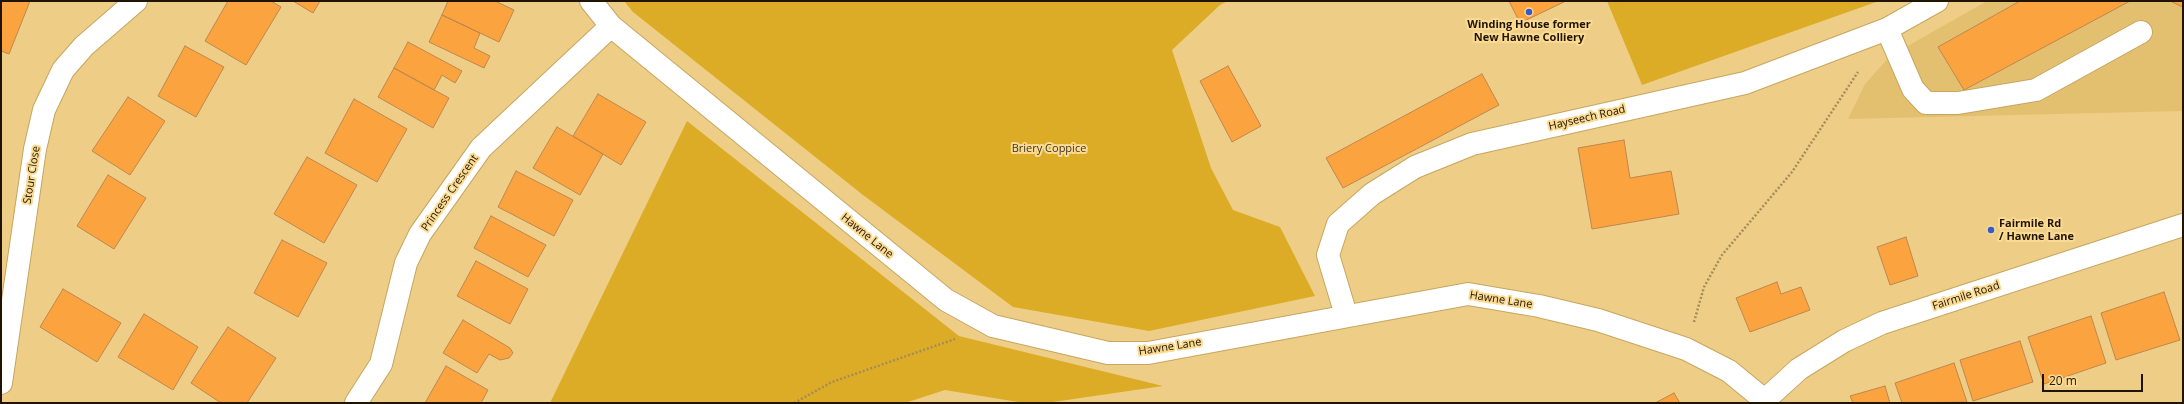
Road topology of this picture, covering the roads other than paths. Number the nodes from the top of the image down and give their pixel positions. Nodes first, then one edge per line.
1 (136, 1) edge
2 (591, 1) edge
3 (1937, 1) edge
4 (611, 26) junction
5 (1887, 29) junction
6 (2141, 32) dead end
7 (2183, 224) edge
8 (1346, 315) junction
9 (1, 383) edge
10 (1767, 401) edge
11 (356, 403) edge

1 - 9 street, Stour Close
2 - 4 street, Hawne Lane
3 - 5 street, Hayseech Road
4 - 8 street, Hawne Lane
4 - 11 street, Princess Crescent
5 - 6 street
5 - 8 street, Hayseech Road
7 - 10 street, Fairmile Road
8 - 10 street, Hawne Lane

